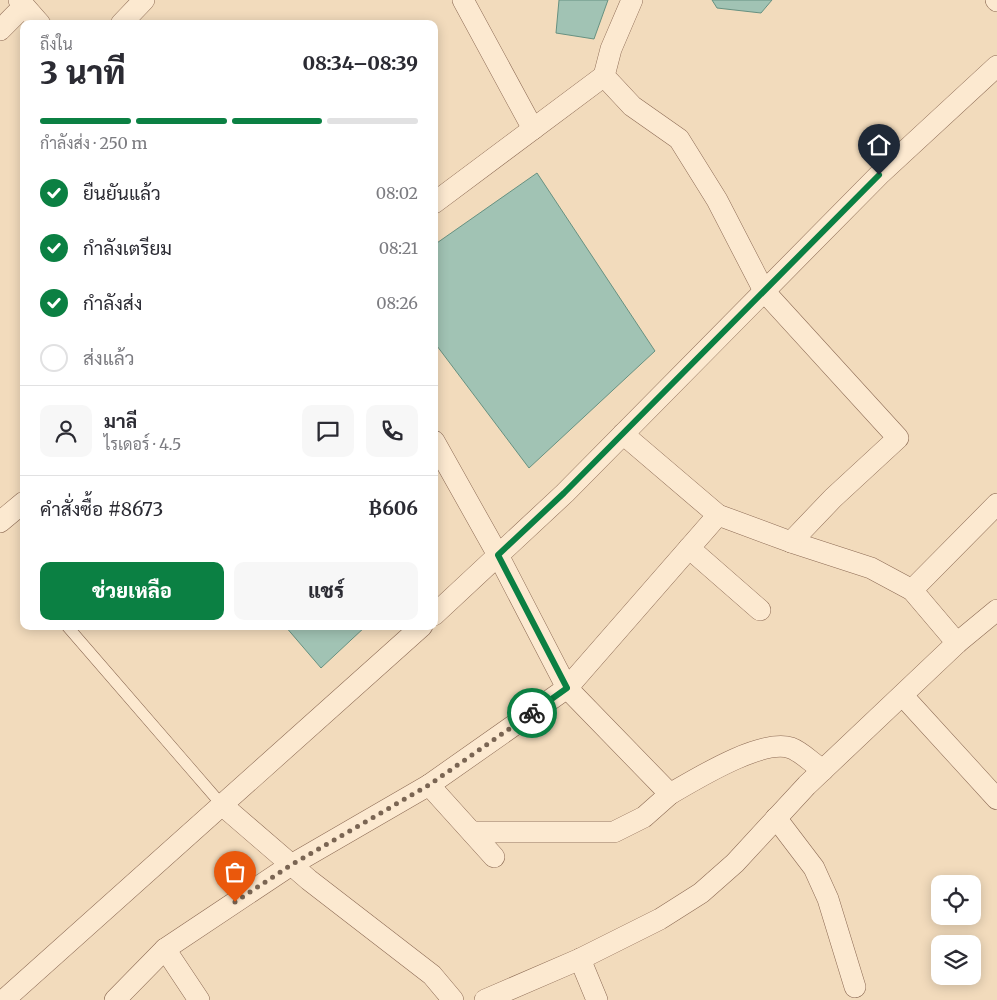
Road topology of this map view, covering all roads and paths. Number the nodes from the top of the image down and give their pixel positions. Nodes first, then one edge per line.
1 (144, 0) edge
2 (463, 0) edge
3 (632, 0) edge
4 (21, 3) edge
5 (36, 20) edge
6 (125, 20) edge
7 (0, 30) edge
8 (997, 66) edge
9 (604, 76) junction
10 (534, 129) junction
11 (438, 200) edge
12 (764, 291) junction
13 (623, 434) junction
14 (438, 448) edge
15 (997, 504) edge
16 (20, 505) edge
17 (718, 515) junction
18 (0, 522) edge
19 (791, 542) junction
20 (689, 548) junction
21 (498, 555) junction
22 (912, 590) junction
23 (760, 610) dead end
24 (997, 610) edge
25 (438, 611) edge
26 (70, 630) edge
27 (418, 630) edge
28 (957, 643) junction
29 (567, 688) junction
30 (903, 696) junction
31 (823, 770) junction
32 (429, 785) junction
33 (670, 794) junction
34 (997, 799) edge
35 (222, 805) junction
36 (776, 818) junction
37 (472, 832) junction
38 (494, 857) dead end
39 (291, 865) junction
40 (165, 949) junction
41 (580, 959) junction
42 (855, 987) dead end
43 (4, 1000) edge
44 (115, 1000) edge
45 (199, 1000) edge
46 (453, 1000) edge
47 (485, 1000) edge
48 (598, 1000) edge

1 - 6 street
2 - 10 street
3 - 9 street
4 - 5 street
4 - 7 street
8 - 12 street
9 - 10 street
9 - 12 street
10 - 11 street
12 - 13 street
12 - 19 street
13 - 17 street
13 - 21 street
14 - 21 street
15 - 22 street
16 - 18 street
17 - 19 street
17 - 20 street
19 - 22 street
20 - 23 street
20 - 29 street
21 - 25 street
21 - 29 street
22 - 28 street
24 - 28 street
26 - 35 lane
27 - 35 street
28 - 30 street
29 - 32 street
29 - 33 street
30 - 31 street
30 - 34 street
31 - 33 street
31 - 36 street
32 - 37 street
32 - 39 street
33 - 37 street
35 - 39 street
35 - 43 street
36 - 41 street
36 - 42 street
37 - 38 street
39 - 40 street
39 - 46 street
40 - 44 street
40 - 45 street
41 - 47 street
41 - 48 street

